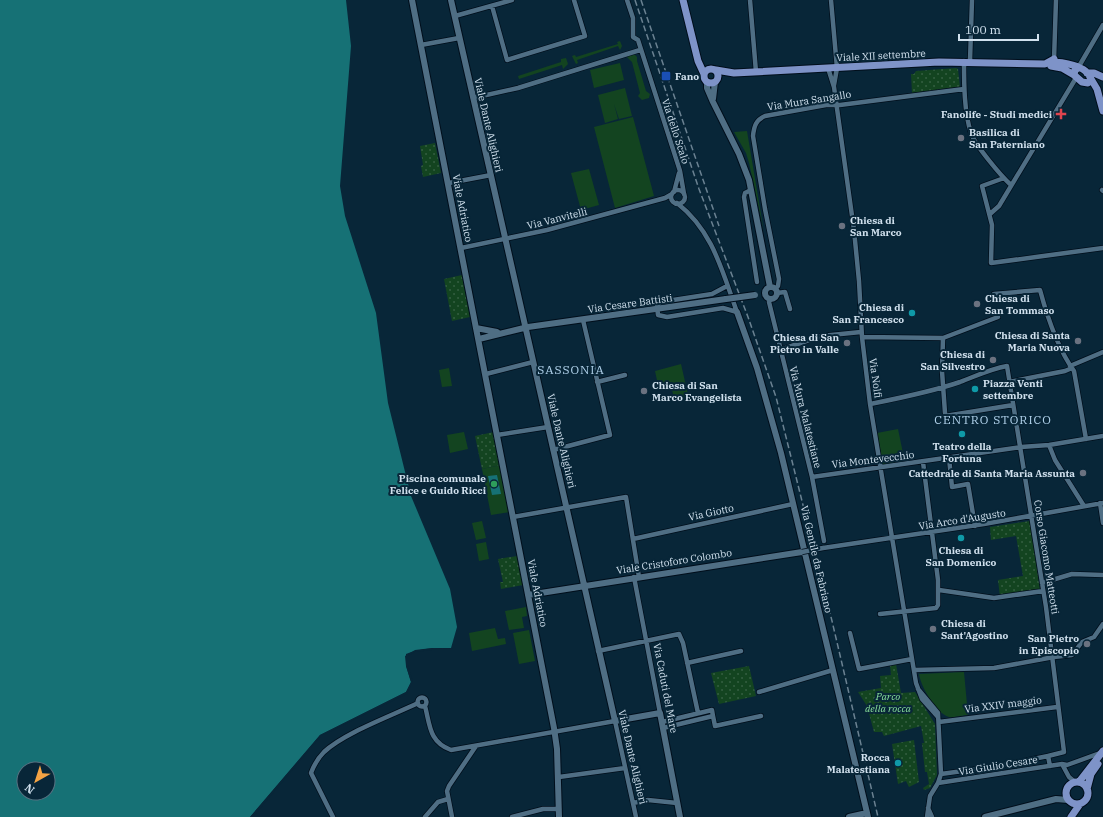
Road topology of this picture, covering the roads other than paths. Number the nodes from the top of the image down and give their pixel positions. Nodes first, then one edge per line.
1 (412, 0) edge
2 (451, 0) edge
3 (512, 0) edge
4 (574, 0) edge
5 (627, 0) edge
6 (683, 0) edge
7 (750, 0) edge
8 (830, 0) edge
9 (972, 0) edge
10 (1056, 0) edge
11 (492, 6) junction
12 (454, 16) junction
13 (1103, 25) edge
14 (459, 38) junction
15 (422, 45) junction
16 (640, 50) junction
17 (696, 51) junction
18 (967, 61) junction
19 (1053, 61) junction
20 (1030, 64) junction
21 (828, 68) junction
22 (837, 68) junction
23 (1078, 68) junction
24 (714, 69) junction
25 (756, 72) junction
26 (734, 73) junction
27 (704, 74) junction
28 (1075, 76) junction
29 (1103, 77) edge
30 (1088, 79) junction
31 (716, 81) junction
32 (707, 82) junction
33 (834, 86) junction
34 (964, 89) junction
35 (473, 98) junction
36 (713, 102) junction
37 (835, 104) junction
38 (1102, 107) edge
39 (680, 171) junction
40 (490, 175) junction
41 (1004, 178) junction
42 (449, 183) junction
43 (1011, 185) junction
44 (751, 190) junction
45 (673, 193) junction
46 (684, 196) junction
47 (656, 200) junction
48 (676, 203) junction
49 (689, 213) junction
50 (990, 214) junction
51 (505, 239) junction
52 (461, 248) junction
53 (1103, 248) edge
54 (758, 282) dead end
55 (727, 286) junction
56 (774, 290) junction
57 (994, 294) dead end
58 (768, 297) junction
59 (790, 308) dead end
60 (656, 309) junction
61 (737, 312) junction
62 (998, 317) dead end
63 (583, 320) junction
64 (476, 328) junction
65 (526, 328) junction
66 (499, 333) junction
67 (862, 334) junction
68 (479, 338) junction
69 (943, 338) junction
70 (780, 350) junction
71 (1103, 352) edge
72 (533, 362) junction
73 (1071, 367) junction
74 (486, 374) junction
75 (624, 374) dead end
76 (597, 382) junction
77 (1009, 382) junction
78 (942, 386) junction
79 (870, 404) junction
80 (1013, 405) junction
81 (548, 427) junction
82 (497, 435) junction
83 (1103, 436) edge
84 (1086, 439) junction
85 (1050, 445) junction
86 (1021, 447) junction
87 (553, 450) junction
88 (949, 458) junction
89 (923, 462) junction
90 (881, 468) junction
91 (812, 477) junction
92 (1101, 503) edge
93 (794, 504) junction
94 (1084, 506) junction
95 (566, 508) junction
96 (1032, 516) junction
97 (513, 517) junction
98 (1103, 523) edge
99 (975, 526) junction
100 (932, 533) junction
101 (633, 539) junction
102 (893, 539) junction
103 (824, 541) dead end
104 (823, 548) joint
105 (802, 552) joint
106 (1103, 575) edge
107 (636, 577) junction
108 (1042, 583) junction
109 (584, 586) junction
110 (939, 590) junction
111 (1043, 591) junction
112 (528, 595) junction
113 (904, 611) junction
114 (880, 614) dead end
115 (1103, 624) edge
116 (850, 633) dead end
117 (646, 641) junction
118 (598, 651) junction
119 (741, 651) dead end
120 (1052, 657) junction
121 (912, 659) junction
122 (687, 663) junction
123 (833, 670) junction
124 (914, 670) junction
125 (759, 692) dead end
126 (418, 703) junction
127 (425, 706) junction
128 (1057, 707) junction
129 (660, 713) junction
130 (698, 713) junction
131 (713, 716) junction
132 (761, 716) dead end
133 (939, 720) junction
134 (615, 721) junction
135 (663, 725) junction
136 (554, 731) junction
137 (476, 746) junction
138 (1103, 752) edge
139 (1048, 756) junction
140 (1103, 758) edge
141 (1062, 764) junction
142 (1050, 766) junction
143 (625, 768) junction
144 (941, 774) junction
145 (558, 778) junction
146 (1077, 782) junction
147 (938, 783) junction
148 (1087, 789) junction
149 (448, 799) junction
150 (1069, 801) junction
151 (633, 803) junction
152 (677, 803) junction
153 (1080, 804) junction
154 (928, 807) junction
155 (559, 809) junction
156 (868, 815) edge
157 (333, 817) edge
158 (425, 817) edge
159 (452, 817) edge
160 (512, 817) edge
161 (559, 817) edge
162 (636, 817) edge
163 (680, 817) edge
164 (849, 817) edge
165 (927, 817) edge
166 (932, 817) edge
167 (985, 817) edge
168 (1071, 817) edge

1 - 15 street, Viale Adriatico
2 - 12 street, Viale Dante Alighieri
3 - 11 street
4 - 11 street
5 - 16 street, Via dello Scalo
6 - 17 main road
7 - 25 street
8 - 22 street, Via Nolfi
9 - 18 street
10 - 19 street
11 - 12 street
12 - 14 street, Viale Dante Alighieri
13 - 23 street
14 - 15 street
14 - 35 street, Viale Dante Alighieri
15 - 42 street, Viale Adriatico
16 - 35 street
16 - 39 street, Via dello Scalo
17 - 24 main road
17 - 27 main road
18 - 20 main road, Viale XII settembre
18 - 22 main road, Viale XII settembre
18 - 34 street
19 - 20 main road, Viale XII settembre
19 - 23 main road, Viale XII settembre
20 - 28 main road, Viale XII settembre
21 - 22 main road, Viale XII settembre
21 - 25 main road, Viale XII settembre
21 - 33 street, Via Nolfi
22 - 33 street, Via Nolfi
23 - 28 main road
23 - 30 main road, Viale XII settembre
24 - 26 main road, Viale XII settembre
24 - 27 main road
24 - 31 main road
25 - 26 main road, Viale XII settembre
26 - 31 main road, Viale XII settembre
27 - 32 main road
28 - 30 main road, Viale XII settembre
28 - 43 street
29 - 30 main road
30 - 38 main road
31 - 32 main road
31 - 36 street
32 - 36 street
33 - 37 street, Via Nolfi
34 - 37 street, Via Mura Sangallo
34 - 41 street
35 - 40 street, Viale Dante Alighieri
36 - 44 street
37 - 56 street, Via Mura Sangallo
37 - 67 street, Via Nolfi
39 - 45 street, Via dello Scalo
39 - 46 street, Via dello Scalo
40 - 42 street
40 - 51 street, Viale Dante Alighieri
41 - 43 street
41 - 50 street
42 - 52 street, Viale Adriatico
43 - 50 street
44 - 54 street
44 - 56 street
45 - 46 street
45 - 47 street, Via Vanvitelli
45 - 48 street
46 - 48 street
46 - 49 street, Via Gentile da Fabriano
47 - 48 street, Via Vanvitelli
47 - 51 street, Via Vanvitelli
48 - 49 street, Via Gentile da Fabriano
49 - 55 street, Via Gentile da Fabriano
50 - 53 street
51 - 52 street, Via Vanvitelli
51 - 65 street, Viale Dante Alighieri
52 - 64 street, Viale Adriatico
55 - 60 street
55 - 61 street, Via Gentile da Fabriano
56 - 58 street
56 - 58 street
56 - 59 street
57 - 73 street
58 - 60 street, Via Cesare Battisti, bridge
58 - 70 street, Via Mura Malatestiane
60 - 61 street
60 - 63 street, Via Cesare Battisti
61 - 93 street, Via Gentile da Fabriano
62 - 69 street
63 - 65 street, Via Cesare Battisti
63 - 76 street
64 - 66 street, Via Cesare Battisti
64 - 68 street, Viale Adriatico
65 - 66 street, Via Cesare Battisti
65 - 72 street, Viale Dante Alighieri
66 - 68 street, Via Cesare Battisti
67 - 69 street
67 - 70 street
67 - 79 street, Via Nolfi
68 - 74 street, Viale Adriatico
69 - 78 street
70 - 91 street, Via Mura Malatestiane
71 - 73 street
72 - 74 street
72 - 81 street, Viale Dante Alighieri
73 - 77 street
73 - 84 street
74 - 82 street, Viale Adriatico
75 - 76 street
76 - 87 street
77 - 78 street, Corso Giacomo Matteotti
77 - 80 street, Corso Giacomo Matteotti
78 - 79 street
78 - 80 street
79 - 90 street, Via Nolfi
80 - 86 street, Corso Giacomo Matteotti
81 - 82 street
81 - 87 street, Viale Dante Alighieri
82 - 97 street, Viale Adriatico
83 - 84 street, Via Montevecchio
84 - 85 street, Via Montevecchio
85 - 86 street, Via Montevecchio
85 - 94 street
86 - 88 street, Via Montevecchio
86 - 96 street, Corso Giacomo Matteotti
87 - 95 street, Viale Dante Alighieri
88 - 89 street, Via Montevecchio
88 - 99 street
89 - 90 street, Via Montevecchio
89 - 100 street
90 - 91 street, Via Montevecchio
90 - 102 street, Via Nolfi
91 - 103 street, Via Mura Malatestiane
92 - 94 street, Via Arco d'Augusto
92 - 98 street
93 - 101 street, Via Giotto
93 - 123 street, Via Gentile da Fabriano
94 - 96 street, Via Arco d'Augusto
95 - 97 street
95 - 101 street, Via Caduti del Mare
95 - 109 street, Viale Dante Alighieri
96 - 99 street, Via Arco d'Augusto
96 - 108 street, Corso Giacomo Matteotti
97 - 112 street, Viale Adriatico
99 - 100 street, Via Arco d'Augusto
100 - 102 street, Via Arco d'Augusto
100 - 110 street
101 - 107 street, Via Caduti del Mare
102 - 104 street, Via Arco d'Augusto
102 - 113 street, Via Nolfi
104 - 105 street, Viale Cristoforo Colombo, bridge
105 - 107 street, Viale Cristoforo Colombo
106 - 108 street
107 - 109 street, Viale Cristoforo Colombo
107 - 117 street, Via Caduti del Mare
108 - 111 street, Corso Giacomo Matteotti
109 - 112 street, Viale Cristoforo Colombo
109 - 118 street, Viale Dante Alighieri
110 - 111 street
110 - 113 street
111 - 120 street, Corso Giacomo Matteotti
112 - 136 street, Viale Adriatico
113 - 114 street
113 - 121 street, Via Nolfi
115 - 120 street
116 - 121 street
117 - 118 street
117 - 122 street
117 - 129 street, Via Caduti del Mare
118 - 134 street, Viale Dante Alighieri
119 - 122 street
120 - 124 street
120 - 128 street, Corso Giacomo Matteotti
121 - 124 street, Via Nolfi
122 - 130 street
123 - 125 street
123 - 156 street, Via Gentile da Fabriano
124 - 133 street, Via Nolfi
126 - 127 street
126 - 127 street
126 - 157 street
127 - 137 street
128 - 133 street, Via XXIV maggio
128 - 139 street, Corso Giacomo Matteotti
129 - 134 street
129 - 135 street, Via Caduti del Mare
130 - 131 street
130 - 135 street
131 - 132 street
131 - 135 street
133 - 144 street
134 - 136 street
134 - 143 street, Viale Dante Alighieri
135 - 152 street, Via Caduti del Mare
136 - 137 street
136 - 145 street, Viale Adriatico
137 - 149 street
138 - 141 street, Via Giulio Cesare
138 - 146 main road
139 - 142 street
139 - 144 street
140 - 148 main road
141 - 142 street, Via Giulio Cesare
141 - 146 street
142 - 147 street, Via Giulio Cesare
143 - 145 street
143 - 151 street, Viale Dante Alighieri
144 - 147 street
145 - 155 street, Viale Adriatico
146 - 148 main road
146 - 150 main road
147 - 154 street
148 - 153 main road
149 - 158 street
149 - 159 street
150 - 153 main road
150 - 167 street
150 - 168 main road
151 - 152 street
151 - 162 street, Viale Dante Alighieri
152 - 163 street, Via Caduti del Mare
153 - 168 main road
154 - 165 street
154 - 166 street
155 - 160 street
155 - 161 street, Viale Adriatico
156 - 164 street

